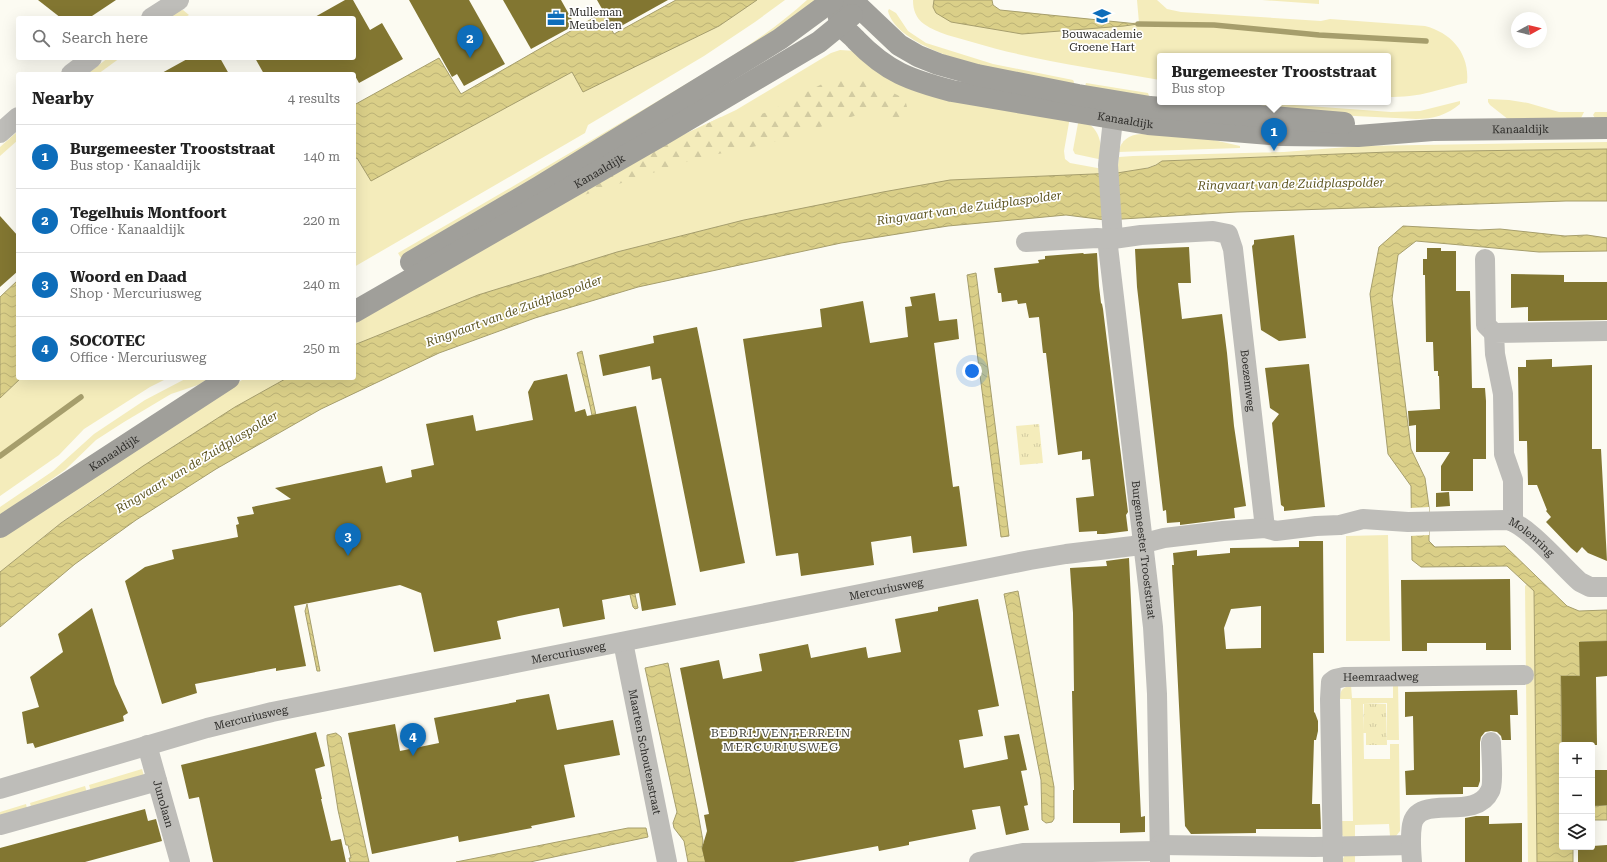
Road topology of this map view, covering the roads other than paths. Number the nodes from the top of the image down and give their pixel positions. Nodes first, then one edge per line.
1 (178, 0) edge
2 (834, 0) edge
3 (840, 0) edge
4 (864, 4) edge
5 (154, 16) edge
6 (842, 25) junction
7 (89, 60) edge
8 (74, 72) edge
9 (1113, 110) junction
10 (16, 119) edge
11 (1607, 128) edge
12 (0, 133) edge
13 (1111, 232) junction
14 (1026, 242) dead end
15 (1485, 259) dead end
16 (356, 294) edge
17 (356, 311) edge
18 (1607, 331) edge
19 (1494, 333) junction
20 (226, 380) edge
21 (1514, 522) junction
22 (0, 527) edge
23 (1265, 528) junction
24 (1143, 543) junction
25 (1607, 587) edge
26 (623, 642) junction
27 (1524, 675) dead end
28 (1491, 742) dead end
29 (147, 745) junction
30 (157, 781) junction
31 (0, 789) edge
32 (0, 825) edge
33 (1160, 853) edge
34 (1411, 853) edge
35 (1332, 854) edge
36 (180, 862) edge
37 (667, 862) edge
38 (979, 862) edge

1 - 5 street
2 - 6 main road, Kanaaldijk
2 - 16 main road, Kanaaldijk
3 - 4 main road, Kanaaldijk
4 - 6 main road, Kanaaldijk
4 - 9 main road, Kanaaldijk
6 - 9 main road, Kanaaldijk
6 - 17 main road, Kanaaldijk
7 - 8 street
9 - 11 main road, Kanaaldijk
9 - 13 street, Burgemeester Trooststraat
10 - 12 street
13 - 14 street
13 - 23 street, Boezemweg
13 - 24 street, Burgemeester Trooststraat
15 - 19 street, Molenring
18 - 19 street
19 - 21 street, Molenring
20 - 22 main road, Kanaaldijk
21 - 23 street
21 - 25 street, Molenring
23 - 24 street
24 - 26 street, Mercuriusweg
24 - 33 street, Burgemeester Trooststraat
26 - 29 street, Mercuriusweg
26 - 37 street, Maarten Schoutenstraat
27 - 35 street, Heemraadweg
28 - 34 street
29 - 30 street, Junolaan
29 - 31 street, Mercuriusweg
30 - 32 street
30 - 36 street, Junolaan
33 - 35 street
33 - 38 street
34 - 35 street

